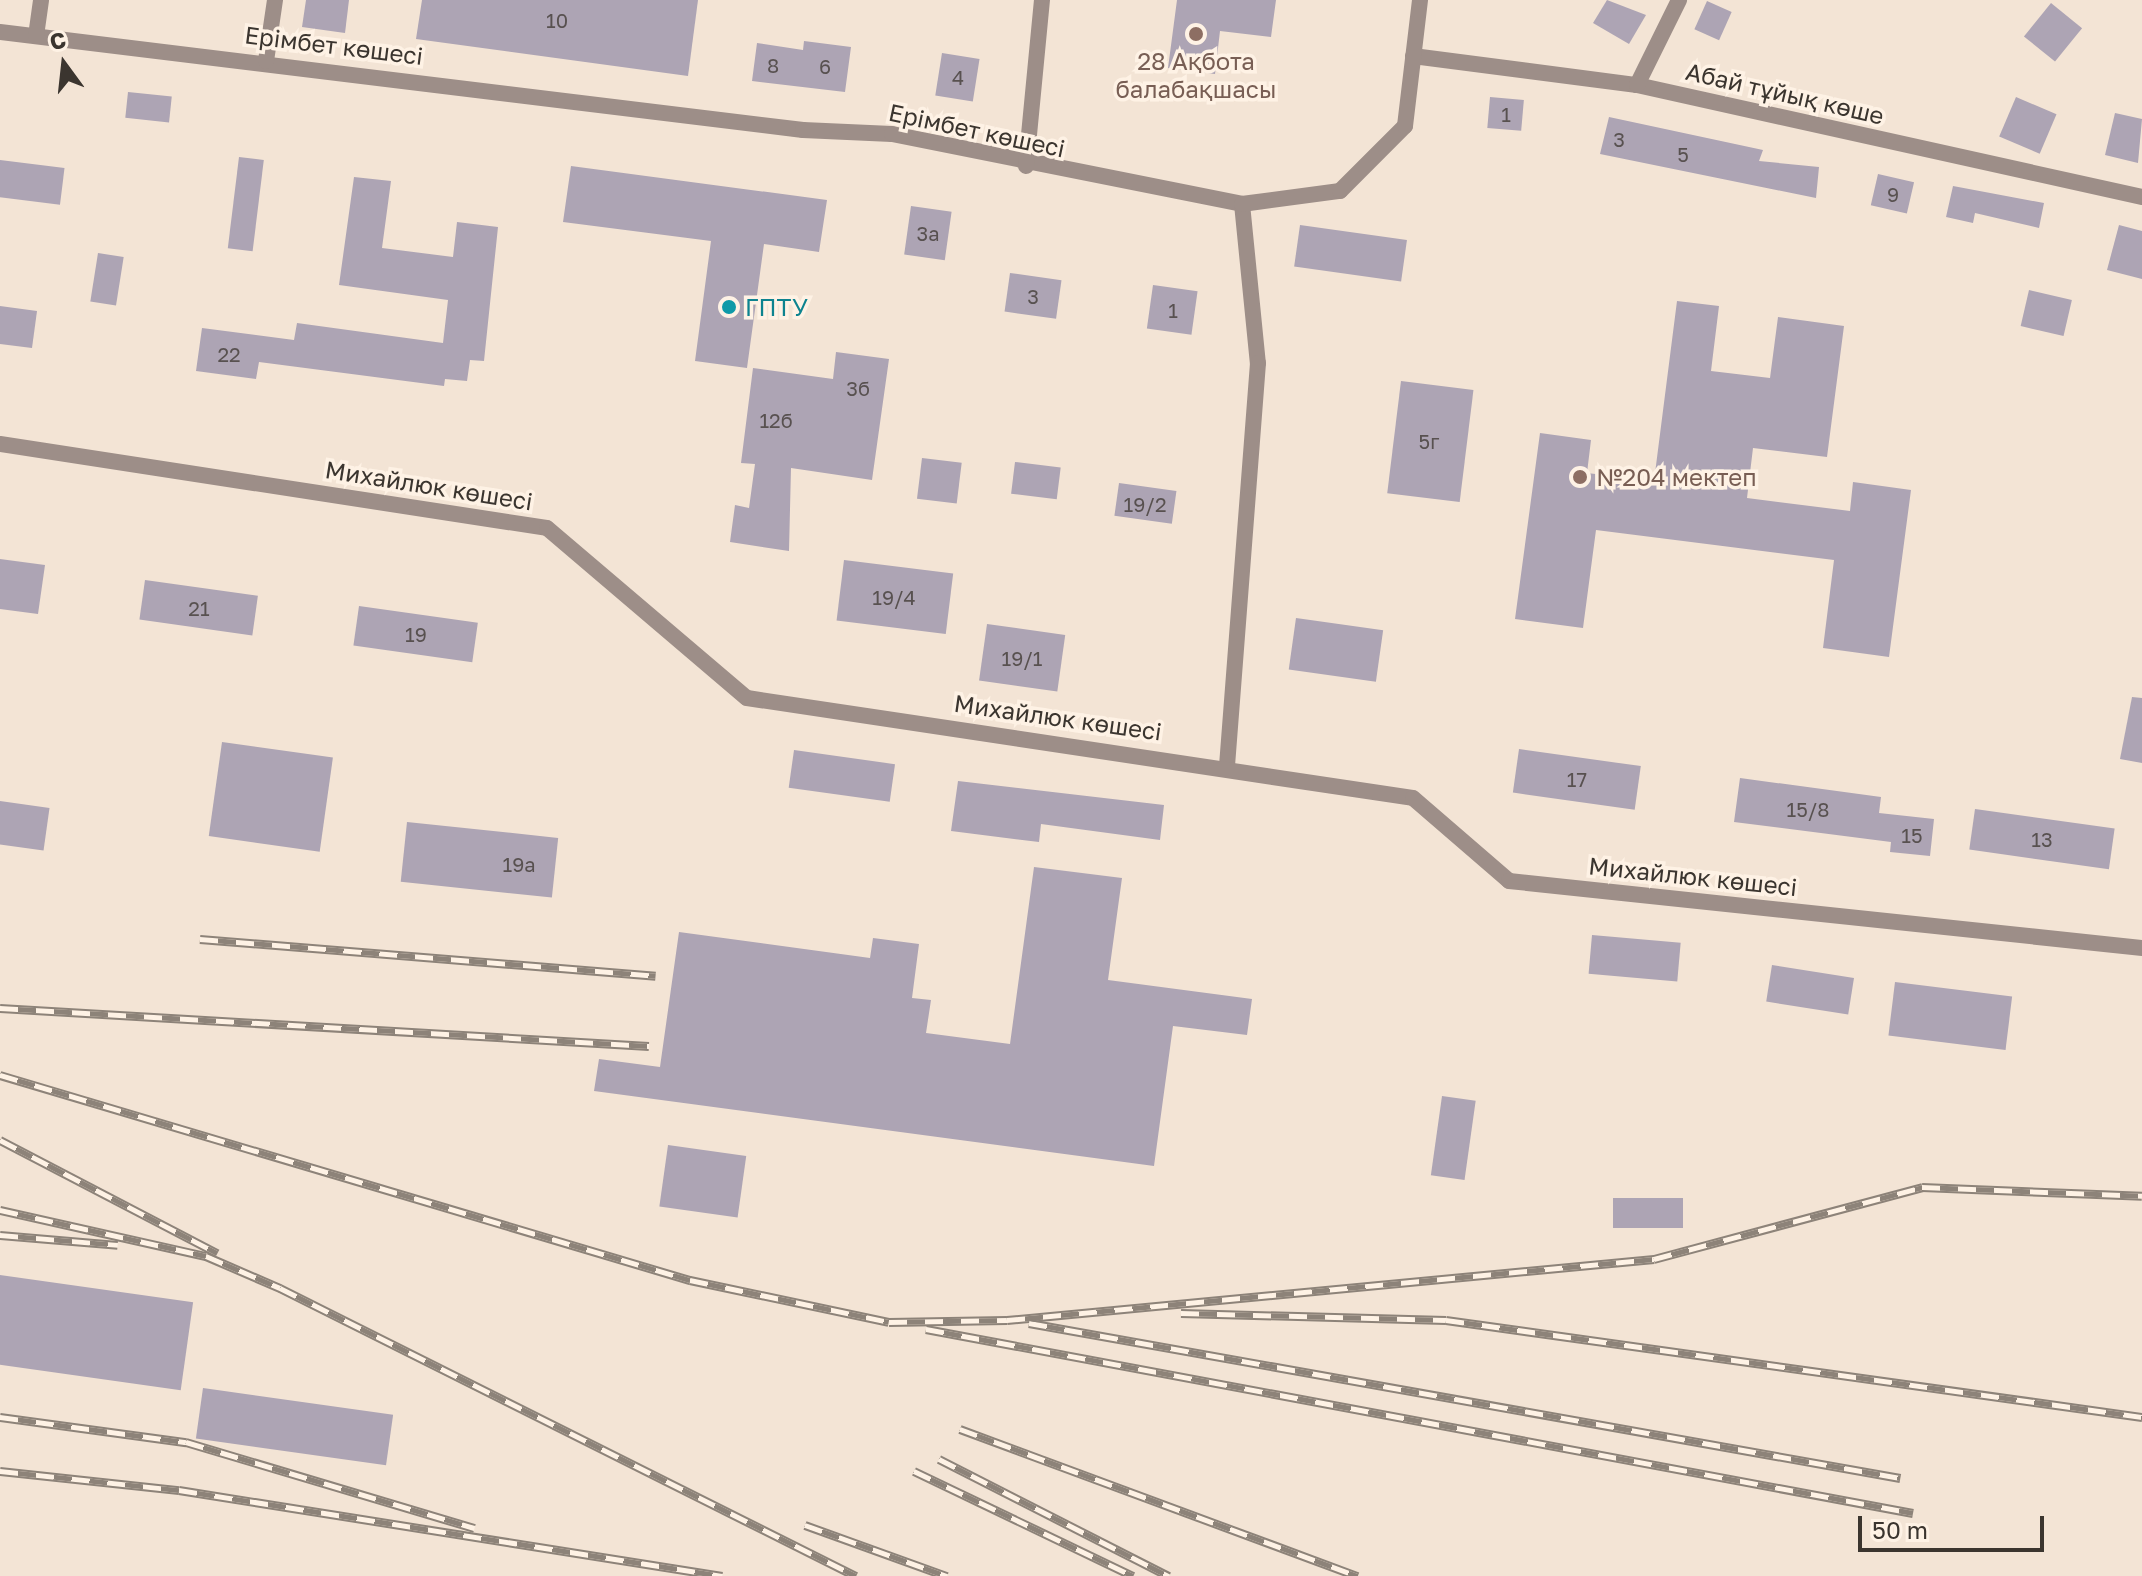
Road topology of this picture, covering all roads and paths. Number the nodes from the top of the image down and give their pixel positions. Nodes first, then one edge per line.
1 (41, 0) edge
2 (275, 0) edge
3 (1042, 0) edge
4 (1420, 0) edge
5 (1679, 0) edge
6 (0, 32) edge
7 (36, 36) junction
8 (1413, 56) junction
9 (266, 61) junction
10 (1637, 85) junction
11 (1026, 166) junction
12 (2142, 197) edge
13 (1242, 204) junction
14 (0, 444) edge
15 (1227, 764) junction
16 (2142, 948) edge

1 - 7 street
2 - 9 street
3 - 11 street
4 - 8 street, Ерімбет көшесі
5 - 10 street
6 - 7 street, Ерімбет көшесі
7 - 9 street, Ерімбет көшесі
8 - 10 street, Абай тұйық көше
8 - 13 street, Ерімбет көшесі
9 - 11 street, Ерімбет көшесі
10 - 12 street, Абай тұйық көше
11 - 13 street, Ерімбет көшесі
13 - 15 street
14 - 15 street, Михайлюк көшесі
15 - 16 street, Михайлюк көшесі

